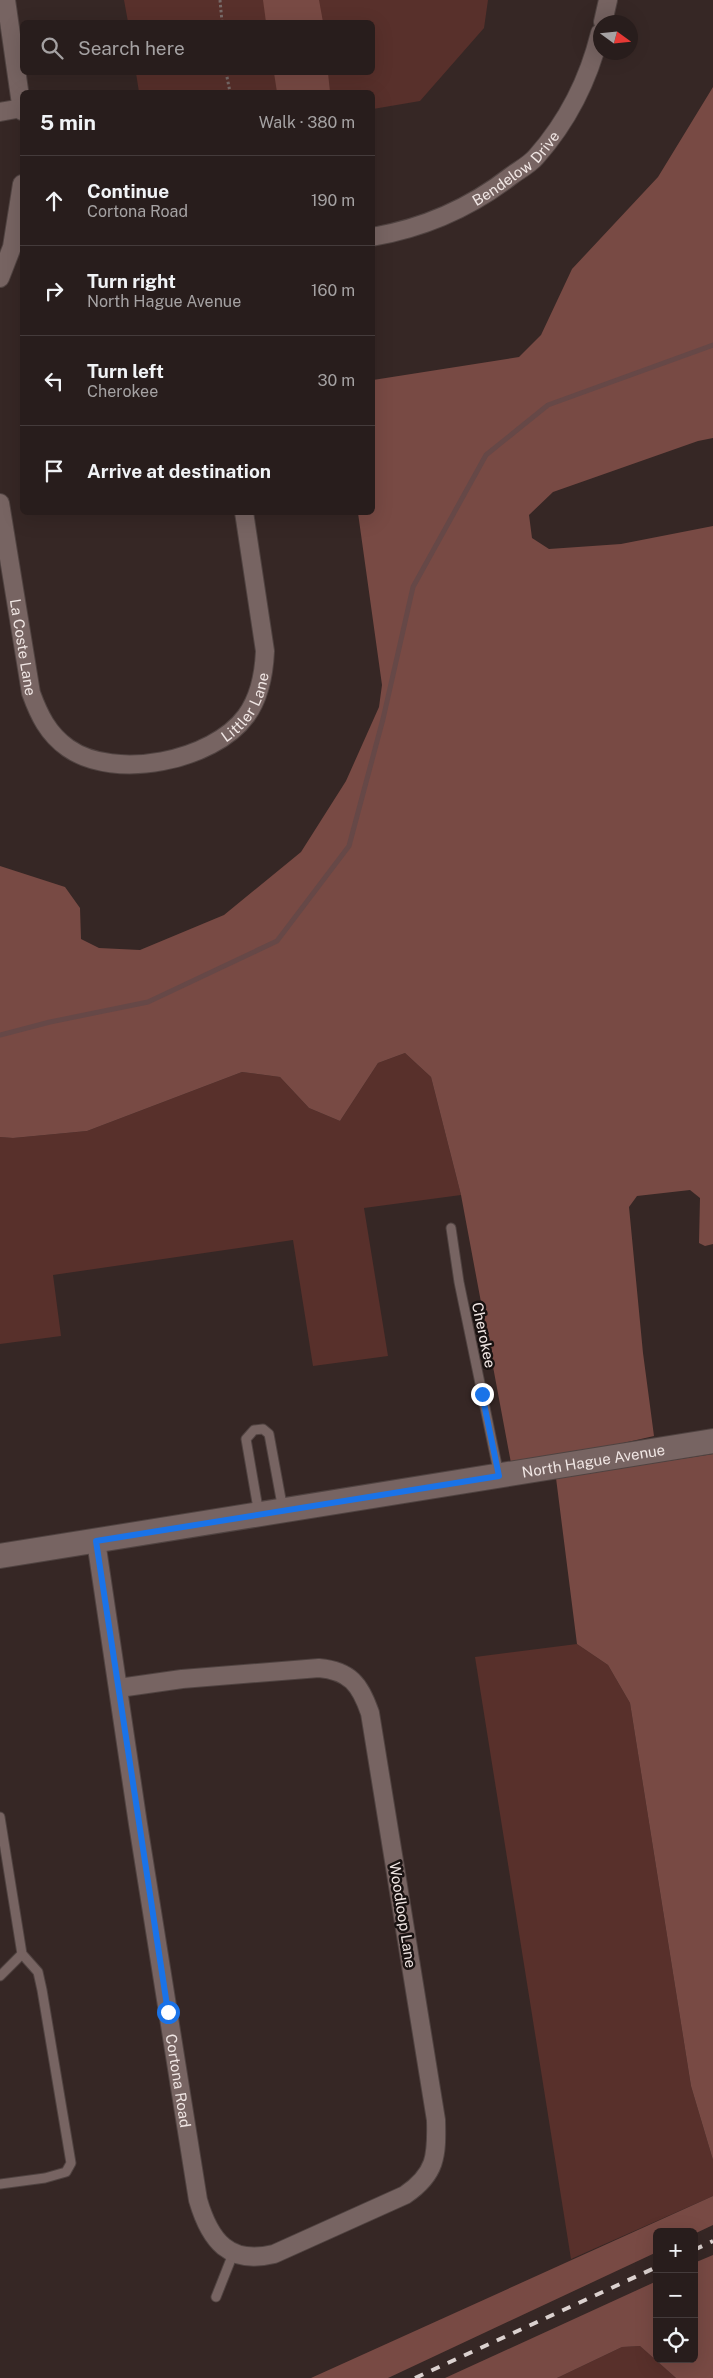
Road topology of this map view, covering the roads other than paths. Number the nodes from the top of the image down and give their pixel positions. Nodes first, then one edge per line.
1 (6, 0) edge
2 (608, 0) edge
3 (605, 15) edge
4 (593, 60) edge
5 (20, 95) edge
6 (20, 109) edge
7 (0, 112) edge
8 (20, 210) edge
9 (375, 236) edge
10 (17, 249) edge
11 (0, 278) edge
12 (0, 503) edge
13 (244, 515) edge
14 (69, 749) joint
15 (451, 1228) dead end
16 (713, 1441) edge
17 (499, 1476) junction
18 (283, 1511) junction
19 (259, 1514) junction
20 (96, 1541) junction
21 (0, 1556) edge
22 (119, 1688) junction
23 (0, 1817) edge
24 (22, 1954) junction
25 (0, 1976) edge
26 (0, 2184) edge
27 (233, 2254) junction
28 (216, 2297) dead end

1 - 5 street
2 - 3 street
4 - 9 street, Bendelow Drive
6 - 7 street
8 - 10 street
10 - 11 street
12 - 14 street, La Coste Lane
13 - 14 street, Littler Lane
15 - 17 lane, Cherokee
16 - 17 main road, North Hague Avenue
17 - 18 main road, North Hague Avenue
18 - 19 main road, North Hague Avenue
18 - 19 lane
19 - 20 main road, North Hague Avenue
20 - 21 main road, North Hague Avenue
20 - 22 street, Cortona Road
22 - 27 street, Cortona Road
22 - 27 street, Woodloop Lane
23 - 24 lane
24 - 25 lane
24 - 26 lane
27 - 28 lane

